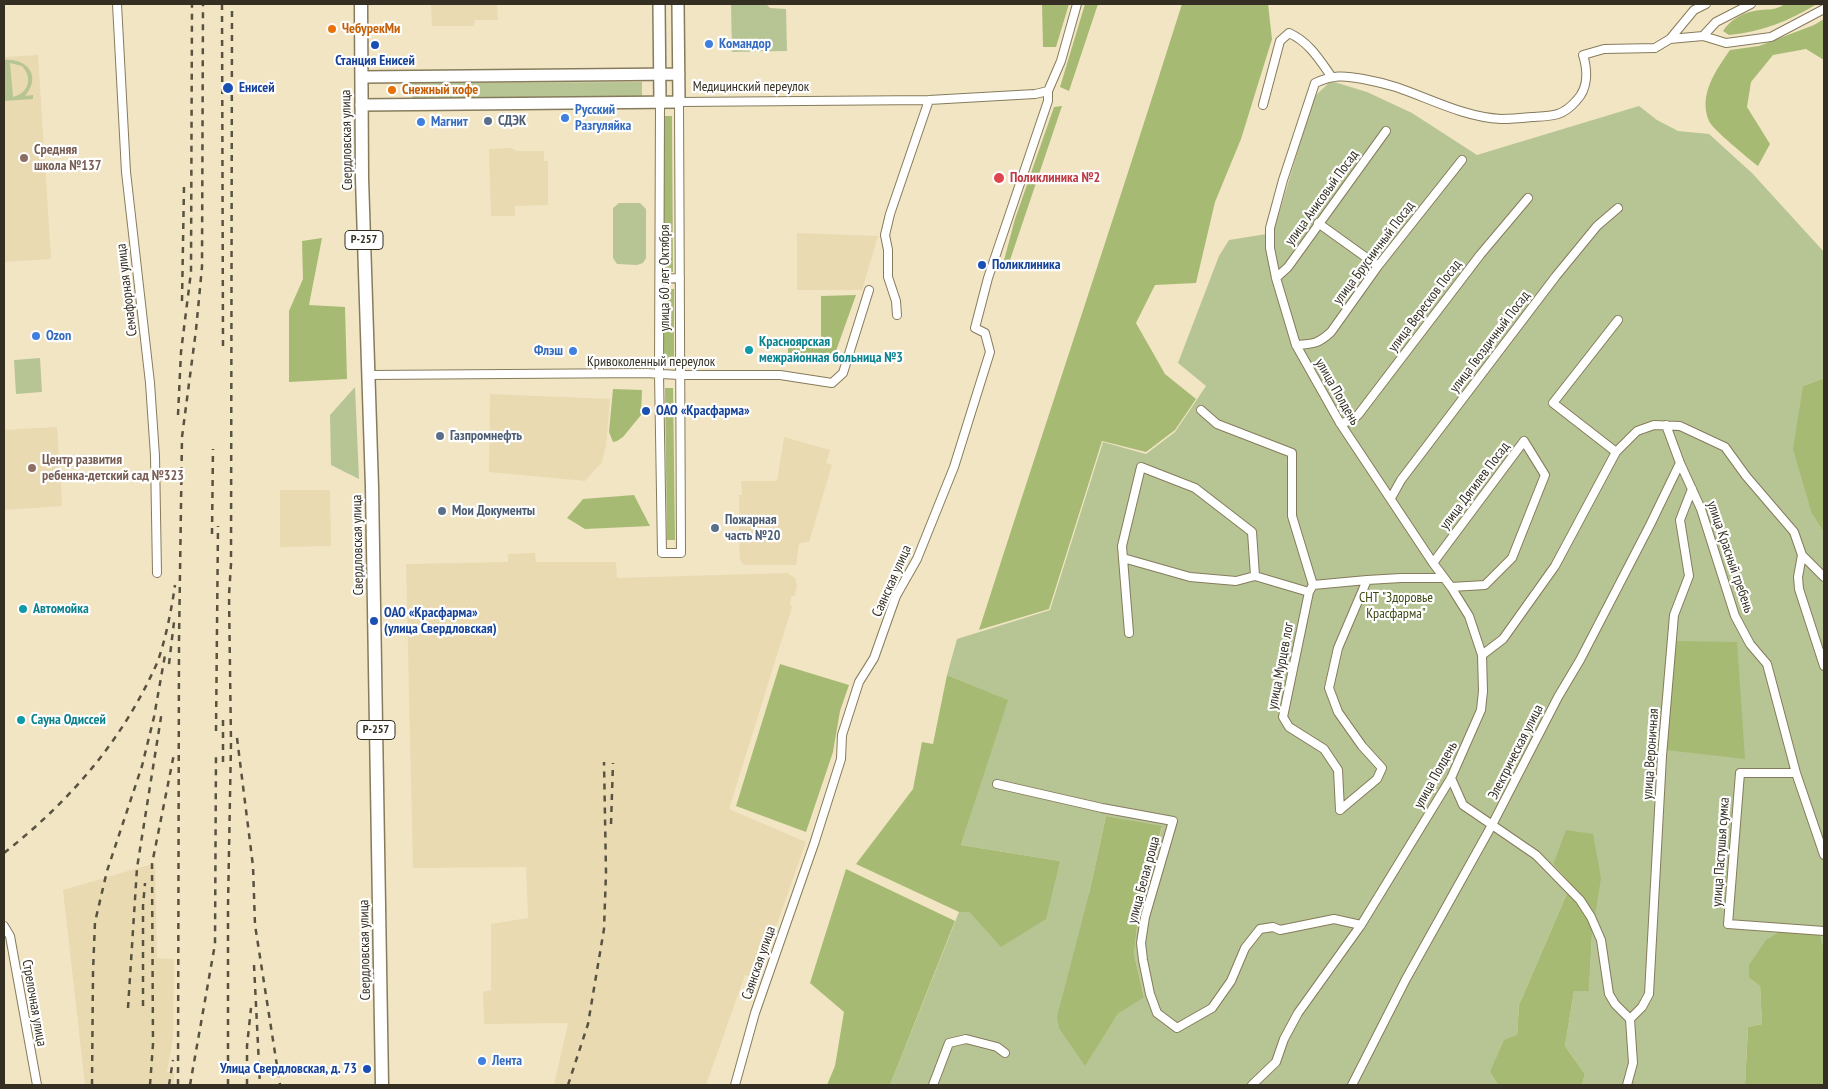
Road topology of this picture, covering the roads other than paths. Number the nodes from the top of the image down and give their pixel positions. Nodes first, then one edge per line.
1 (117, 4) edge
2 (361, 4) edge
3 (659, 4) edge
4 (678, 4) edge
5 (1077, 4) edge
6 (1706, 4) edge
7 (1751, 4) edge
8 (1824, 9) edge
9 (1703, 36) junction
10 (1670, 39) junction
11 (660, 73) junction
12 (679, 74) junction
13 (1331, 76) junction
14 (362, 77) junction
15 (1048, 91) junction
16 (929, 100) junction
17 (679, 102) junction
18 (660, 103) junction
19 (362, 105) junction
20 (1262, 105) dead end
21 (1386, 131) dead end
22 (1462, 160) dead end
23 (1528, 198) dead end
24 (1618, 208) dead end
25 (1318, 223) junction
26 (1378, 266) junction
27 (680, 278) junction
28 (1276, 278) junction
29 (660, 279) junction
30 (869, 290) dead end
31 (897, 315) dead end
32 (1618, 320) dead end
33 (1296, 345) junction
34 (659, 374) junction
35 (368, 375) junction
36 (679, 375) junction
37 (1201, 410) dead end
38 (1340, 423) junction
39 (1666, 426) junction
40 (1616, 452) junction
41 (1680, 463) junction
42 (1692, 489) junction
43 (1391, 498) junction
44 (1802, 555) junction
45 (1123, 558) junction
46 (1433, 563) junction
47 (157, 573) dead end
48 (1255, 576) junction
49 (1824, 577) edge
50 (1444, 578) junction
51 (1367, 580) junction
52 (1451, 587) junction
53 (1311, 589) junction
54 (1129, 633) dead end
55 (1482, 654) junction
56 (1824, 666) edge
57 (1796, 773) junction
58 (1451, 778) junction
59 (996, 784) dead end
60 (1492, 825) junction
61 (1824, 855) edge
62 (1361, 925) junction
63 (4, 926) edge
64 (1824, 930) edge
65 (1630, 1019) junction
66 (1004, 1053) dead end
67 (37, 1085) edge
68 (382, 1085) edge
69 (735, 1085) edge
70 (933, 1085) edge
71 (1252, 1085) edge
72 (1352, 1085) edge
73 (1627, 1085) edge

1 - 47 street, Семафорная улица
2 - 14 highway, Свердловская улица / Р-257
3 - 11 main road, улица 60 лет Октября
4 - 12 main road, улица 60 лет Октября
5 - 15 street
6 - 10 street
7 - 9 street
8 - 9 street
9 - 10 street
10 - 13 street
11 - 12 main road, Медицинский переулок
11 - 14 main road, Медицинский переулок
11 - 18 main road, улица 60 лет Октября
12 - 17 main road, улица 60 лет Октября
13 - 20 street
13 - 28 street, улица Полдень
14 - 19 highway, Свердловская улица / Р-257
15 - 16 street, Медицинский переулок
15 - 69 street, Саянская улица
16 - 17 street, Медицинский переулок
16 - 31 street
17 - 18 main road, Медицинский переулок
17 - 27 street, улица 60 лет Октября
18 - 19 main road, Медицинский переулок
18 - 29 street, улица 60 лет Октября
19 - 35 highway, Свердловская улица / Р-257
21 - 25 street, улица Анисовый Посад
22 - 26 street, улица Брусничный Посад
23 - 38 street, улица Вересков Посад
24 - 43 street, улица Гвоздичный Посад
25 - 26 street
25 - 28 street, улица Анисовый Посад
26 - 33 street, улица Брусничный Посад
27 - 29 street
27 - 36 street, улица 60 лет Октября
28 - 33 street, улица Полдень
29 - 34 street, улица 60 лет Октября
30 - 36 street, Кривоколенный переулок
32 - 40 street
33 - 38 street, улица Полдень
34 - 35 street, Кривоколенный переулок
34 - 36 street, Кривоколенный переулок
34 - 36 street, улица 60 лет Октября
35 - 68 highway, Свердловская улица / Р-257
37 - 53 street, улица Мурцев лог
38 - 43 street, улица Полдень
39 - 40 street
39 - 41 street
39 - 44 street
40 - 55 street
41 - 42 street, улица Красный гребень
41 - 60 street, Электрическая улица
42 - 57 street, улица Красный гребень
42 - 65 street, улица Вероничная
43 - 46 street, улица Полдень
44 - 49 street
44 - 56 street
45 - 48 street
45 - 48 street
45 - 54 street
46 - 50 street, улица Полдень
46 - 52 street, улица Дягилев Посад
48 - 53 street
50 - 51 street
50 - 52 street, улица Полдень
51 - 53 street
51 - 53 street, улица Мурцев лог
52 - 55 street, улица Полдень
55 - 58 street, улица Полдень
57 - 61 street, улица Красный гребень
57 - 64 street, улица Пастушья сумка
58 - 60 street
58 - 62 street, улица Полдень
59 - 62 street, улица Белая роща
60 - 65 street
60 - 72 street, Электрическая улица
62 - 71 street, улица Полдень
63 - 67 street, Стрелочная улица
65 - 73 street
66 - 70 street

